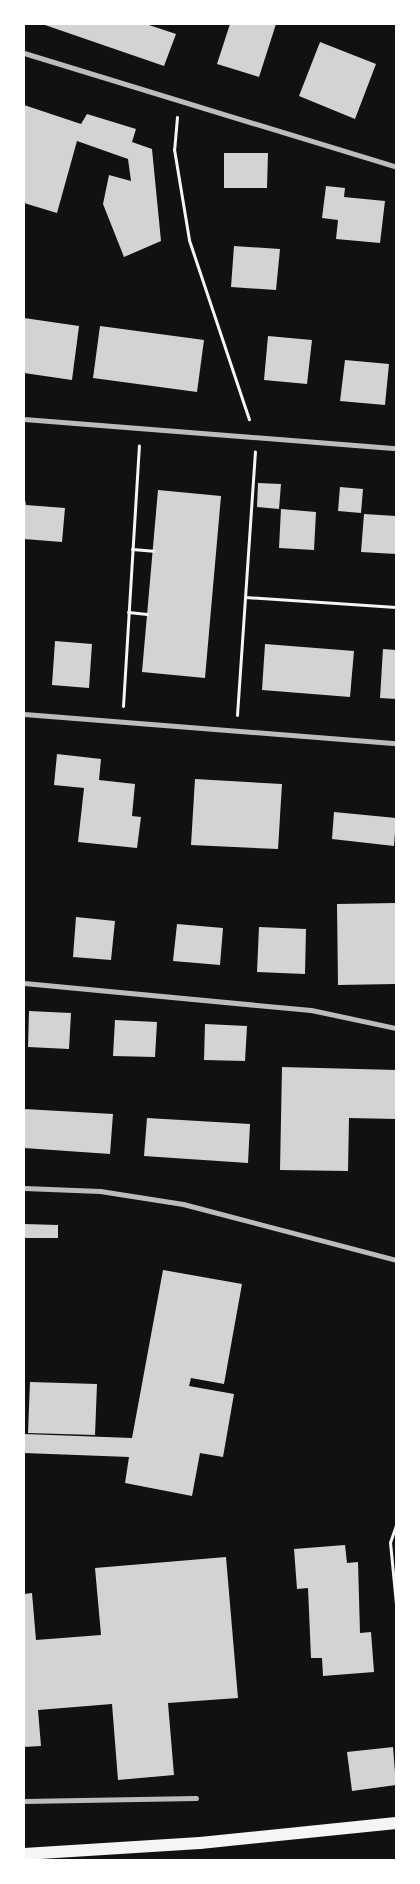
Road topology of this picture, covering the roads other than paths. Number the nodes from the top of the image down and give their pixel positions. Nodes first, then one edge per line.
1 (24, 53) edge
2 (396, 167) edge
3 (24, 419) edge
4 (396, 448) edge
5 (24, 714) edge
6 (396, 743) edge
7 (24, 983) edge
8 (396, 1028) edge
9 (24, 1188) edge
10 (396, 1260) edge
11 (196, 1798) dead end
12 (24, 1801) edge
13 (396, 1823) edge
14 (24, 1854) edge

1 - 2 street
3 - 4 street
5 - 6 street
7 - 8 street
9 - 10 street
11 - 12 street
13 - 14 main road

